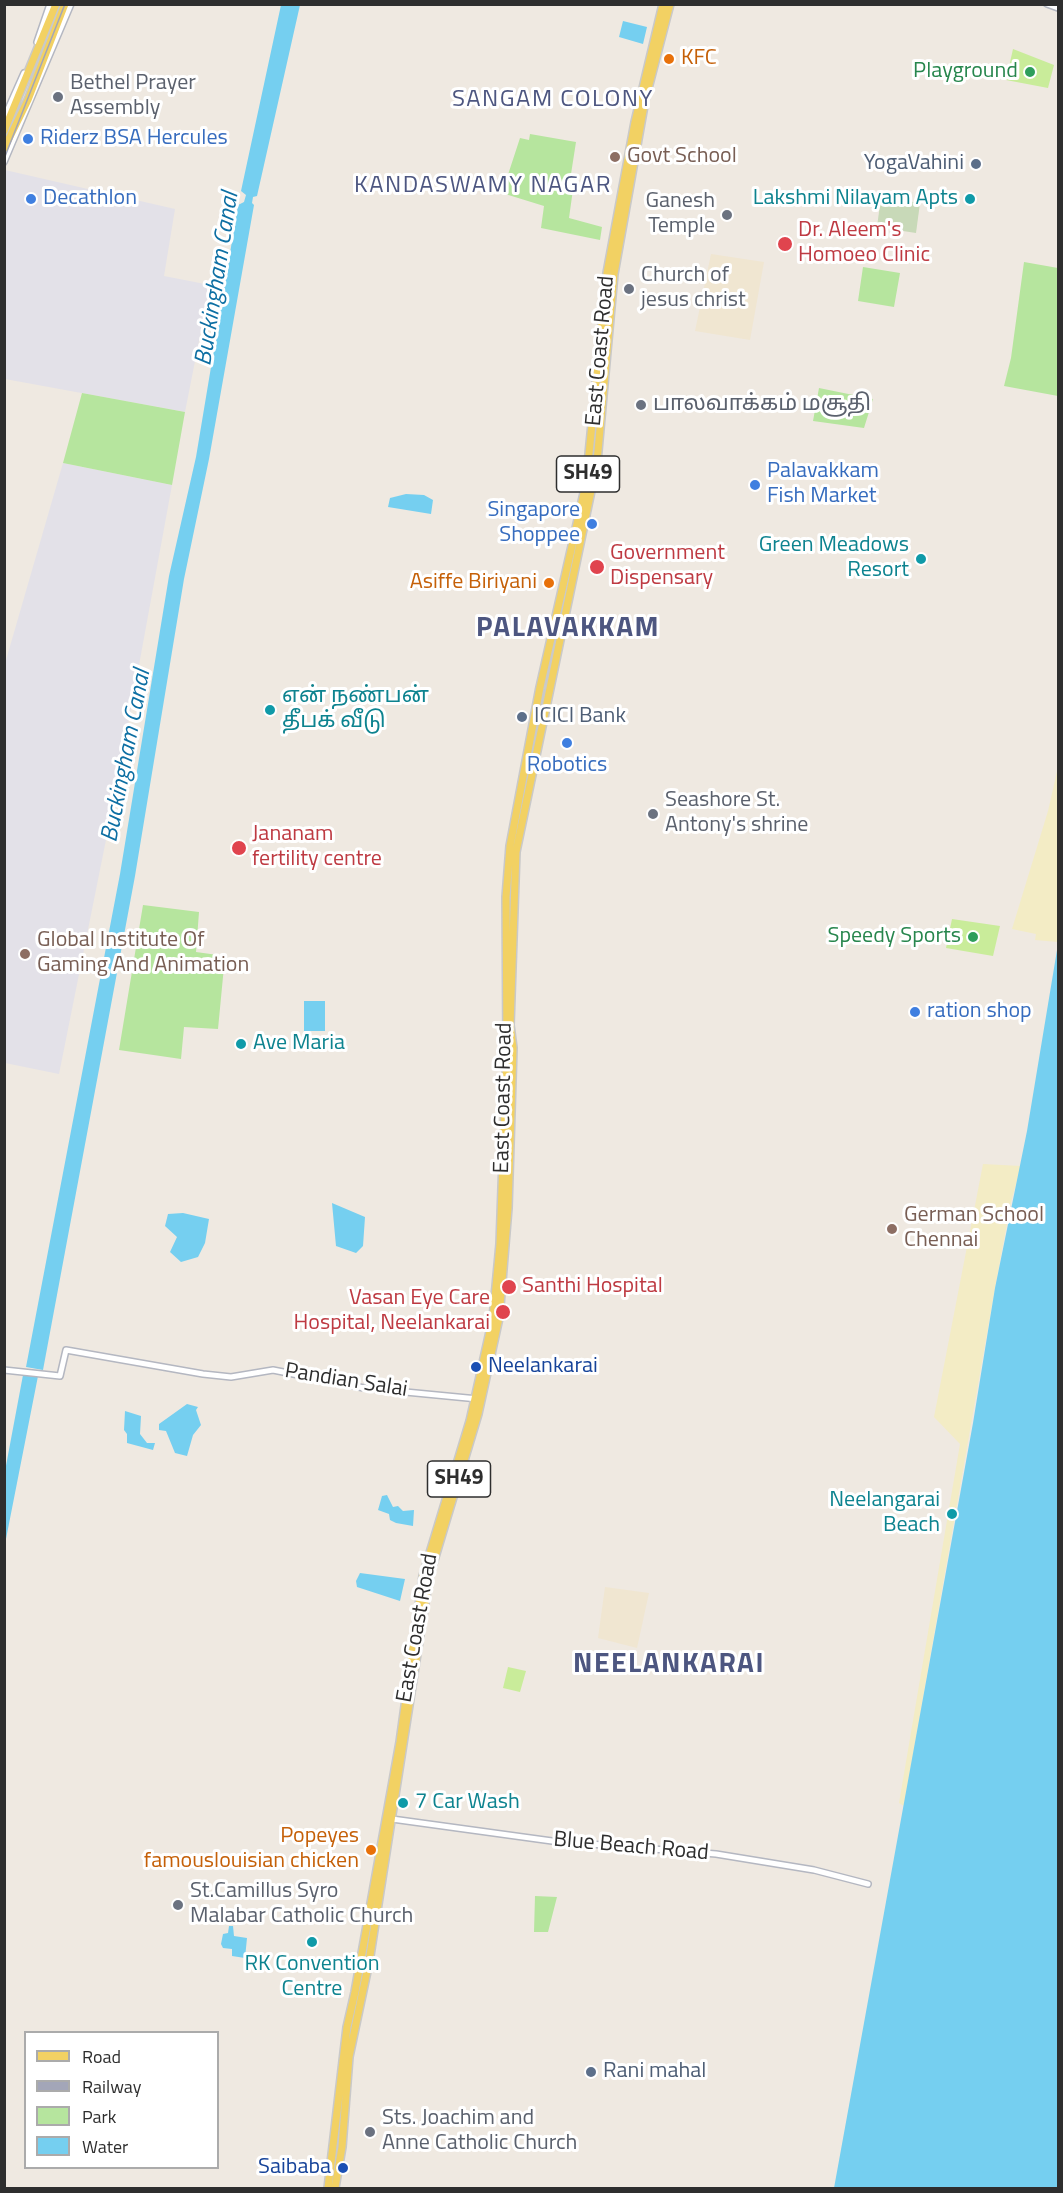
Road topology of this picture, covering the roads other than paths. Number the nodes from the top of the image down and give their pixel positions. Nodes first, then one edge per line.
1 (50, 4) edge
2 (56, 4) edge
3 (65, 4) edge
4 (71, 4) edge
5 (663, 4) edge
6 (670, 4) edge
7 (1047, 4) edge
8 (1059, 8) edge
9 (4, 118) edge
10 (4, 131) edge
11 (4, 149) edge
12 (4, 162) edge
13 (4, 1370) edge
14 (478, 1399) junction
15 (444, 1520) junction
16 (392, 1819) junction
17 (868, 1884) dead end
18 (338, 2148) junction
19 (328, 2188) edge
20 (335, 2188) edge

1 - 9 street
2 - 10 main road
3 - 11 main road
4 - 12 street
5 - 14 main road, East Coast Road / SH49
6 - 14 main road, East Coast Road / SH49
7 - 8 street
13 - 14 street, Pandian Salai
14 - 15 main road, East Coast Road / SH49
15 - 16 main road, East Coast Road / SH49
15 - 18 main road, East Coast Road / SH49
16 - 17 street, Blue Beach Road
16 - 18 main road, East Coast Road / SH49
18 - 19 main road, East Coast Road / SH49
18 - 20 main road, East Coast Road / SH49

